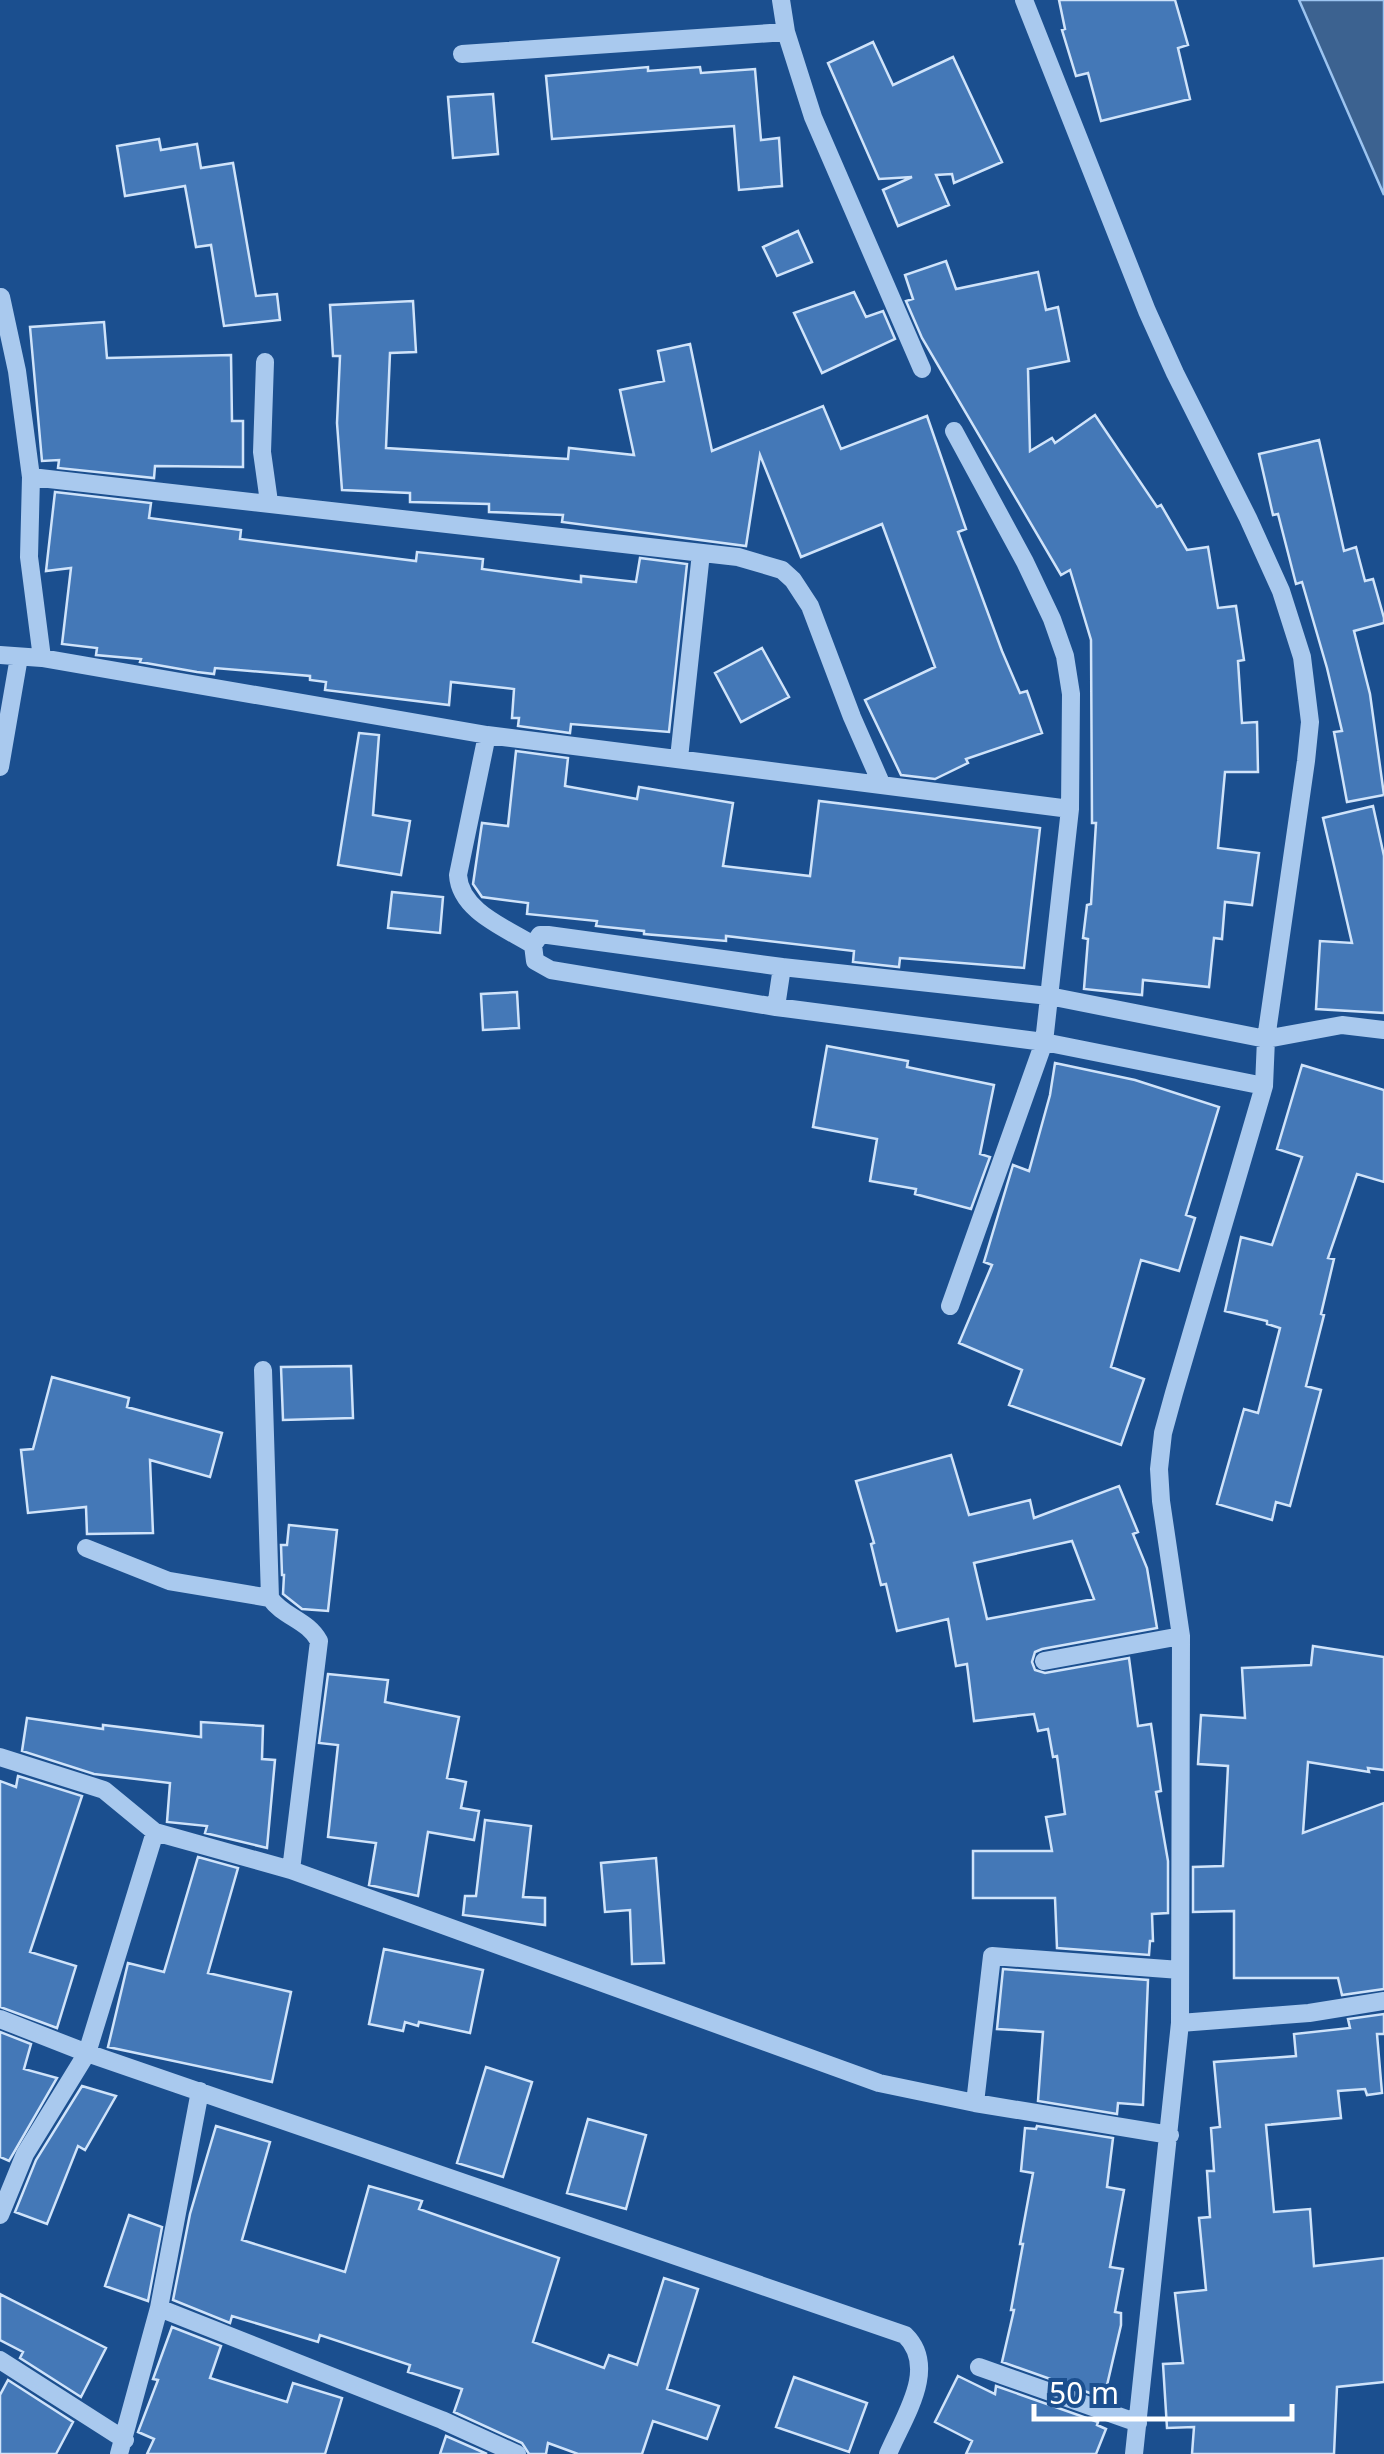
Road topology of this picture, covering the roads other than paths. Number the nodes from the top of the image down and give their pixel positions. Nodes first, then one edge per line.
1 (781, 0) edge
2 (1024, 0) edge
3 (786, 32) junction
4 (462, 54) dead end
5 (1, 297) edge
6 (265, 362) dead end
7 (922, 369) dead end
8 (954, 431) dead end
9 (31, 477) junction
10 (269, 502) junction
11 (701, 553) junction
12 (10, 656) edge
13 (42, 658) junction
14 (487, 734) junction
15 (679, 758) junction
16 (0, 767) edge
17 (881, 783) junction
18 (1070, 809) junction
19 (533, 945) junction
20 (782, 967) junction
21 (1050, 996) junction
22 (776, 1007) junction
23 (1384, 1030) edge
24 (1266, 1039) junction
25 (1044, 1042) junction
26 (1264, 1086) junction
27 (950, 1306) dead end
28 (263, 1370) dead end
29 (86, 1548) dead end
30 (270, 1598) junction
31 (1182, 1636) junction
32 (1044, 1661) dead end
33 (0, 1757) edge
34 (155, 1832) junction
35 (291, 1870) junction
36 (1180, 1970) junction
37 (1384, 2001) edge
38 (0, 2019) edge
39 (1180, 2023) junction
40 (87, 2052) junction
41 (200, 2092) junction
42 (975, 2103) junction
43 (1170, 2134) junction
44 (0, 2214) edge
45 (159, 2308) junction
46 (0, 2360) edge
47 (978, 2367) dead end
48 (1138, 2423) junction
49 (122, 2447) edge
50 (517, 2454) edge
51 (888, 2454) edge
52 (1134, 2454) edge

1 - 3 street
2 - 24 street
3 - 4 street
3 - 7 street
5 - 9 street
6 - 10 street
8 - 18 street
9 - 10 street
9 - 13 street
10 - 11 street
11 - 15 street
11 - 17 street
12 - 13 street
12 - 16 street
13 - 14 street
14 - 15 street
14 - 19 street
15 - 17 street
17 - 18 street
18 - 21 street
19 - 20 street
19 - 22 street
20 - 21 street
20 - 22 street
21 - 24 street
21 - 25 street
22 - 25 street
23 - 24 street
24 - 26 street
25 - 26 street
25 - 27 street
26 - 31 street
28 - 30 street
29 - 30 street
30 - 35 street
31 - 32 street
31 - 36 street
33 - 34 street
34 - 35 street
34 - 40 street
35 - 42 street
36 - 39 street
36 - 42 street
37 - 39 street
38 - 40 street
39 - 43 street
40 - 41 street
40 - 44 street
41 - 45 street
41 - 51 street
42 - 43 street
43 - 48 street
45 - 49 street
45 - 50 street
46 - 49 street
47 - 48 street
48 - 52 street

